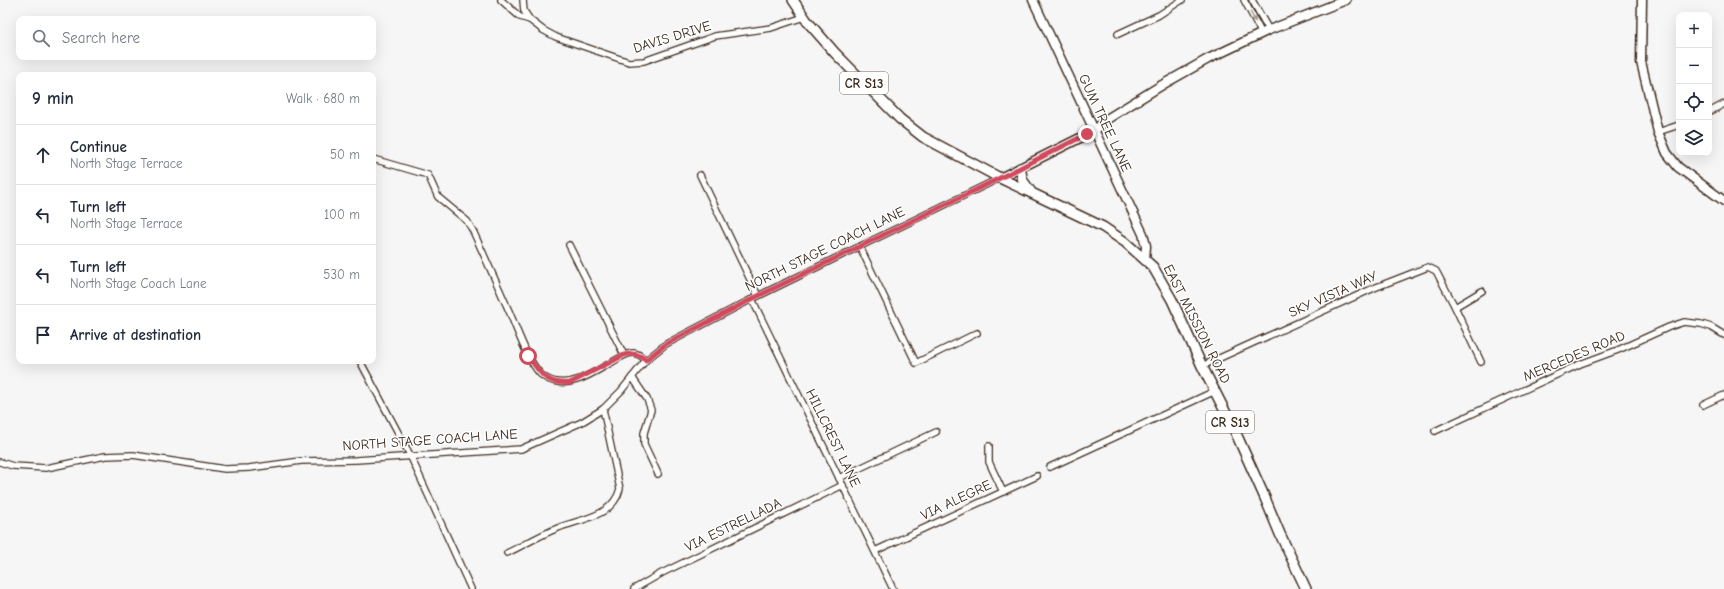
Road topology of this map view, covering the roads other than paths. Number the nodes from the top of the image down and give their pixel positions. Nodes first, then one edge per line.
1 (501, 0) edge
2 (523, 0) edge
3 (793, 0) edge
4 (1033, 0) edge
5 (1182, 0) edge
6 (1244, 0) edge
7 (1252, 0) edge
8 (1346, 0) edge
9 (1642, 0) edge
10 (804, 18) junction
11 (530, 20) junction
12 (1265, 32) junction
13 (1118, 34) dead end
14 (1724, 104) edge
15 (1712, 110) edge
16 (1676, 126) edge
17 (1094, 130) junction
18 (1658, 132) junction
19 (376, 160) edge
20 (1020, 168) junction
21 (700, 175) dead end
22 (1000, 178) junction
23 (1031, 193) junction
24 (1724, 201) edge
25 (569, 245) dead end
26 (860, 246) junction
27 (1145, 260) junction
28 (1482, 292) dead end
29 (758, 296) junction
30 (752, 299) junction
31 (1456, 307) junction
32 (977, 333) dead end
33 (1724, 335) edge
34 (624, 355) junction
35 (646, 360) junction
36 (1481, 362) dead end
37 (362, 364) edge
38 (1202, 366) junction
39 (632, 377) junction
40 (1215, 391) junction
41 (1724, 395) edge
42 (1703, 405) dead end
43 (603, 409) junction
44 (936, 432) dead end
45 (1435, 432) dead end
46 (989, 446) dead end
47 (410, 455) junction
48 (0, 462) edge
49 (1050, 467) dead end
50 (658, 474) dead end
51 (1037, 476) dead end
52 (840, 478) junction
53 (842, 485) junction
54 (1003, 492) junction
55 (875, 551) junction
56 (508, 553) dead end
57 (471, 589) edge
58 (634, 589) edge
59 (892, 589) edge
60 (1306, 589) edge

1 - 11 street, DAVIS DRIVE
2 - 11 street
3 - 10 main road, EAST MISSION ROAD / CR S13
4 - 17 street, GUM TREE LANE
5 - 13 street
6 -> 12 street
7 - 12 street
8 - 12 street, NORTH STAGE COACH LANE
9 - 18 street
10 - 11 street, DAVIS DRIVE
10 - 22 main road, EAST MISSION ROAD / CR S13
12 - 17 street, NORTH STAGE COACH LANE
14 - 15 street
16 - 18 street
17 - 20 street, NORTH STAGE COACH LANE
17 - 27 street, GUM TREE LANE
18 - 24 street
19 - 34 street
20 - 22 street, NORTH STAGE COACH LANE
20 - 23 main road
21 - 29 street
22 - 23 main road, EAST MISSION ROAD / CR S13
22 - 26 street, NORTH STAGE COACH LANE
23 - 27 main road, EAST MISSION ROAD / CR S13
25 - 34 street
26 - 29 street, NORTH STAGE COACH LANE
26 - 32 street
27 - 38 main road, EAST MISSION ROAD / CR S13
28 - 31 street
29 - 30 street, NORTH STAGE COACH LANE
30 - 35 street, NORTH STAGE COACH LANE
30 - 52 street, HILLCREST LANE
31 - 36 street, SKY VISTA WAY
31 - 38 street, SKY VISTA WAY
33 - 45 street, MERCEDES ROAD
34 - 35 street
35 - 39 street, NORTH STAGE COACH LANE
37 - 47 street
38 - 40 main road, EAST MISSION ROAD / CR S13
39 - 43 street, NORTH STAGE COACH LANE
39 - 50 street
40 - 49 street
40 - 60 main road, EAST MISSION ROAD / CR S13
41 - 42 street
43 - 47 street, NORTH STAGE COACH LANE
43 - 56 street
44 - 52 street
46 - 54 street, VIA ALEGRE
47 - 48 street, NORTH STAGE COACH LANE
47 - 57 street
51 - 54 street
52 - 53 street, HILLCREST LANE
53 - 55 street, HILLCREST LANE
53 - 58 street, VIA ESTRELLADA
54 - 55 street, VIA ALEGRE
55 - 59 street, HILLCREST LANE

